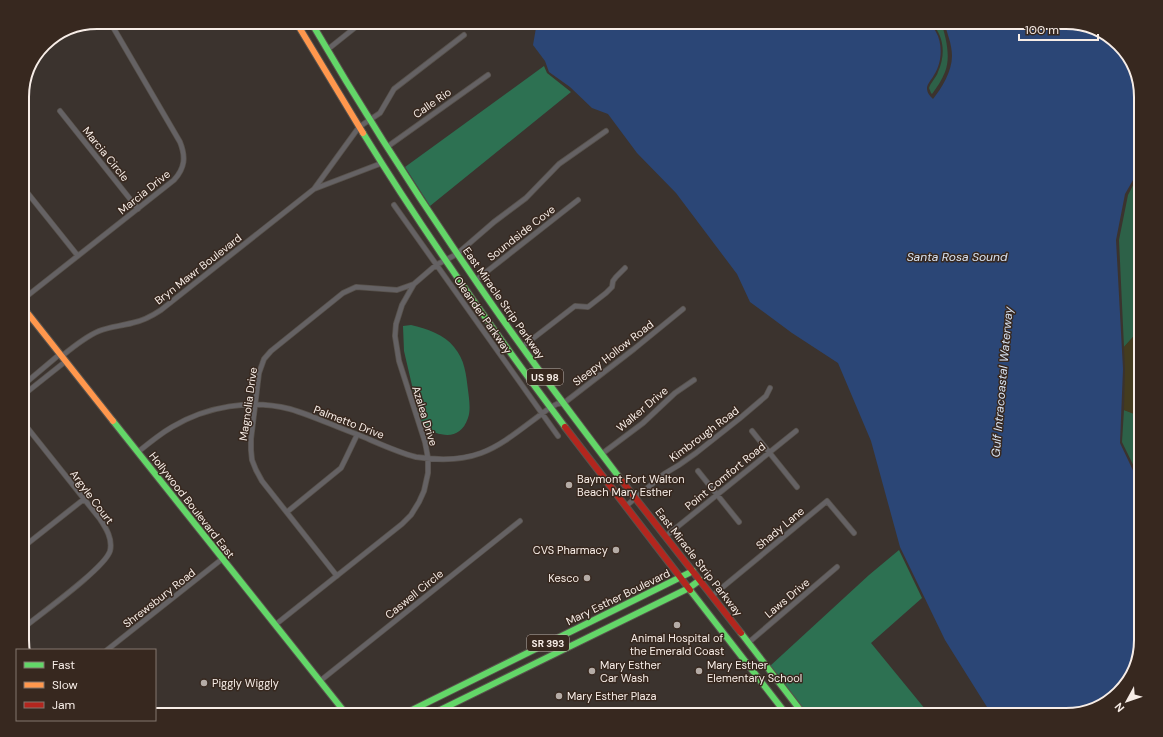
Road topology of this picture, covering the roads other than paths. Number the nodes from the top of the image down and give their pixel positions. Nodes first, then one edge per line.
1 (114, 29) edge
2 (300, 29) edge
3 (315, 29) edge
4 (354, 29) edge
5 (464, 35) dead end
6 (328, 50) junction
7 (488, 75) dead end
8 (60, 111) dead end
9 (370, 120) junction
10 (359, 127) junction
11 (606, 131) dead end
12 (387, 147) junction
13 (382, 163) junction
14 (314, 189) junction
15 (29, 195) edge
16 (578, 200) dead end
17 (394, 205) dead end
18 (138, 208) junction
19 (457, 254) junction
20 (78, 256) junction
21 (446, 260) junction
22 (436, 265) junction
23 (625, 268) dead end
24 (476, 280) junction
25 (414, 284) junction
26 (29, 294) edge
27 (683, 308) dead end
28 (29, 315) edge
29 (522, 347) junction
30 (63, 357) junction
31 (694, 380) dead end
32 (29, 381) edge
33 (770, 388) dead end
34 (29, 389) edge
35 (564, 403) junction
36 (255, 405) junction
37 (551, 407) junction
38 (542, 414) junction
39 (29, 431) edge
40 (752, 431) dead end
41 (796, 431) dead end
42 (357, 435) junction
43 (558, 436) dead end
44 (138, 452) junction
45 (769, 452) junction
46 (603, 453) junction
47 (428, 458) junction
48 (698, 471) dead end
49 (797, 487) dead end
50 (717, 494) junction
51 (636, 497) junction
52 (84, 499) junction
53 (626, 506) junction
54 (287, 512) junction
55 (520, 521) dead end
56 (740, 522) dead end
57 (854, 533) dead end
58 (666, 536) junction
59 (29, 542) edge
60 (222, 559) junction
61 (838, 567) dead end
62 (693, 571) junction
63 (337, 576) junction
64 (681, 577) junction
65 (700, 580) junction
66 (689, 588) junction
67 (712, 596) junction
68 (29, 622) edge
69 (275, 625) junction
70 (748, 643) junction
71 (108, 649) edge
72 (320, 681) junction
73 (341, 708) edge
74 (416, 708) edge
75 (444, 708) edge
76 (783, 708) edge
77 (799, 708) edge

1 - 18 street, Marcia Drive
2 - 10 main road, East Miracle Strip Parkway / US 98
3 - 6 main road, East Miracle Strip Parkway / US 98
4 - 6 street
5 - 9 street
6 - 9 main road, East Miracle Strip Parkway / US 98
7 - 12 street, Calle Rio
8 - 18 street, Marcia Circle
9 - 10 street
9 - 12 main road, East Miracle Strip Parkway / US 98
10 - 13 main road, East Miracle Strip Parkway / US 98
10 - 14 street, Bryn Mawr Boulevard
11 - 19 street, Azalea Drive
12 - 19 main road, East Miracle Strip Parkway / US 98
13 - 14 street, Bryn Mawr Boulevard
13 - 21 main road, East Miracle Strip Parkway / US 98
14 - 30 street, Bryn Mawr Boulevard
15 - 20 street
16 - 24 street, Soundside Cove
17 - 22 street, Oleander Parkway
18 - 20 street, Marcia Drive
19 - 21 street, Azalea Drive
19 - 24 main road, East Miracle Strip Parkway / US 98
20 - 26 street, Marcia Drive
21 - 22 street, Azalea Drive
21 - 37 main road, East Miracle Strip Parkway / US 98
22 - 25 street, Azalea Drive
22 - 38 street, Oleander Parkway
23 - 29 street
24 - 29 main road, East Miracle Strip Parkway / US 98
25 - 36 street, Magnolia Drive
25 - 47 street, Azalea Drive
27 - 35 street, Sleepy Hollow Road
28 - 30 main road, Hollywood Boulevard East
29 - 35 main road, East Miracle Strip Parkway / US 98
30 - 32 street, Bryn Mawr Boulevard
30 - 34 street, Bryn Mawr Boulevard
30 - 44 main road, Hollywood Boulevard East
31 - 46 street, Walker Drive
33 - 51 street, Kimbrough Road
35 - 37 street, Sleepy Hollow Road
35 - 46 main road, East Miracle Strip Parkway / US 98
36 - 42 street, Palmetto Drive
36 - 44 street, Palmetto Drive
36 - 54 street, Magnolia Drive
37 - 38 street, Palmetto Drive
37 - 53 main road, East Miracle Strip Parkway / US 98
38 - 43 street, Oleander Parkway
38 - 47 street, Palmetto Drive
39 - 52 street, Argyle Court
40 - 45 street
41 - 45 street, Point Comfort Road
42 - 47 street, Palmetto Drive
42 - 54 street
44 - 60 main road, Hollywood Boulevard East
45 - 49 street
45 - 50 street, Point Comfort Road
46 - 51 main road, East Miracle Strip Parkway / US 98
47 - 63 street, Azalea Drive
48 - 50 street
50 - 56 street
50 - 58 street, Point Comfort Road
51 - 53 street, Kimbrough Road
51 - 58 main road, East Miracle Strip Parkway / US 98
52 - 59 street
52 - 68 street, Argyle Court
53 - 64 main road, East Miracle Strip Parkway / US 98
54 - 63 street, Magnolia Drive
55 - 72 street, Caswell Circle
57 - 67 street, Shady Lane
58 - 62 main road, East Miracle Strip Parkway / US 98
60 - 69 main road, Hollywood Boulevard East
60 - 71 street, Shrewsbury Road
61 - 70 street, Laws Drive
62 - 64 main road, Mary Esther Boulevard / SR 393
62 - 65 main road, East Miracle Strip Parkway / US 98
63 - 69 street, Azalea Drive
64 - 66 main road, East Miracle Strip Parkway / US 98
64 - 74 main road, Mary Esther Boulevard / SR 393
65 - 66 main road, Mary Esther Boulevard / SR 393
65 - 67 main road, East Miracle Strip Parkway / US 98
66 - 75 main road, Mary Esther Boulevard / SR 393
66 - 76 main road, East Miracle Strip Parkway / US 98
67 - 70 main road, East Miracle Strip Parkway / US 98
69 - 72 main road, Hollywood Boulevard East
70 - 77 main road, East Miracle Strip Parkway / US 98
72 - 73 main road, Hollywood Boulevard East

